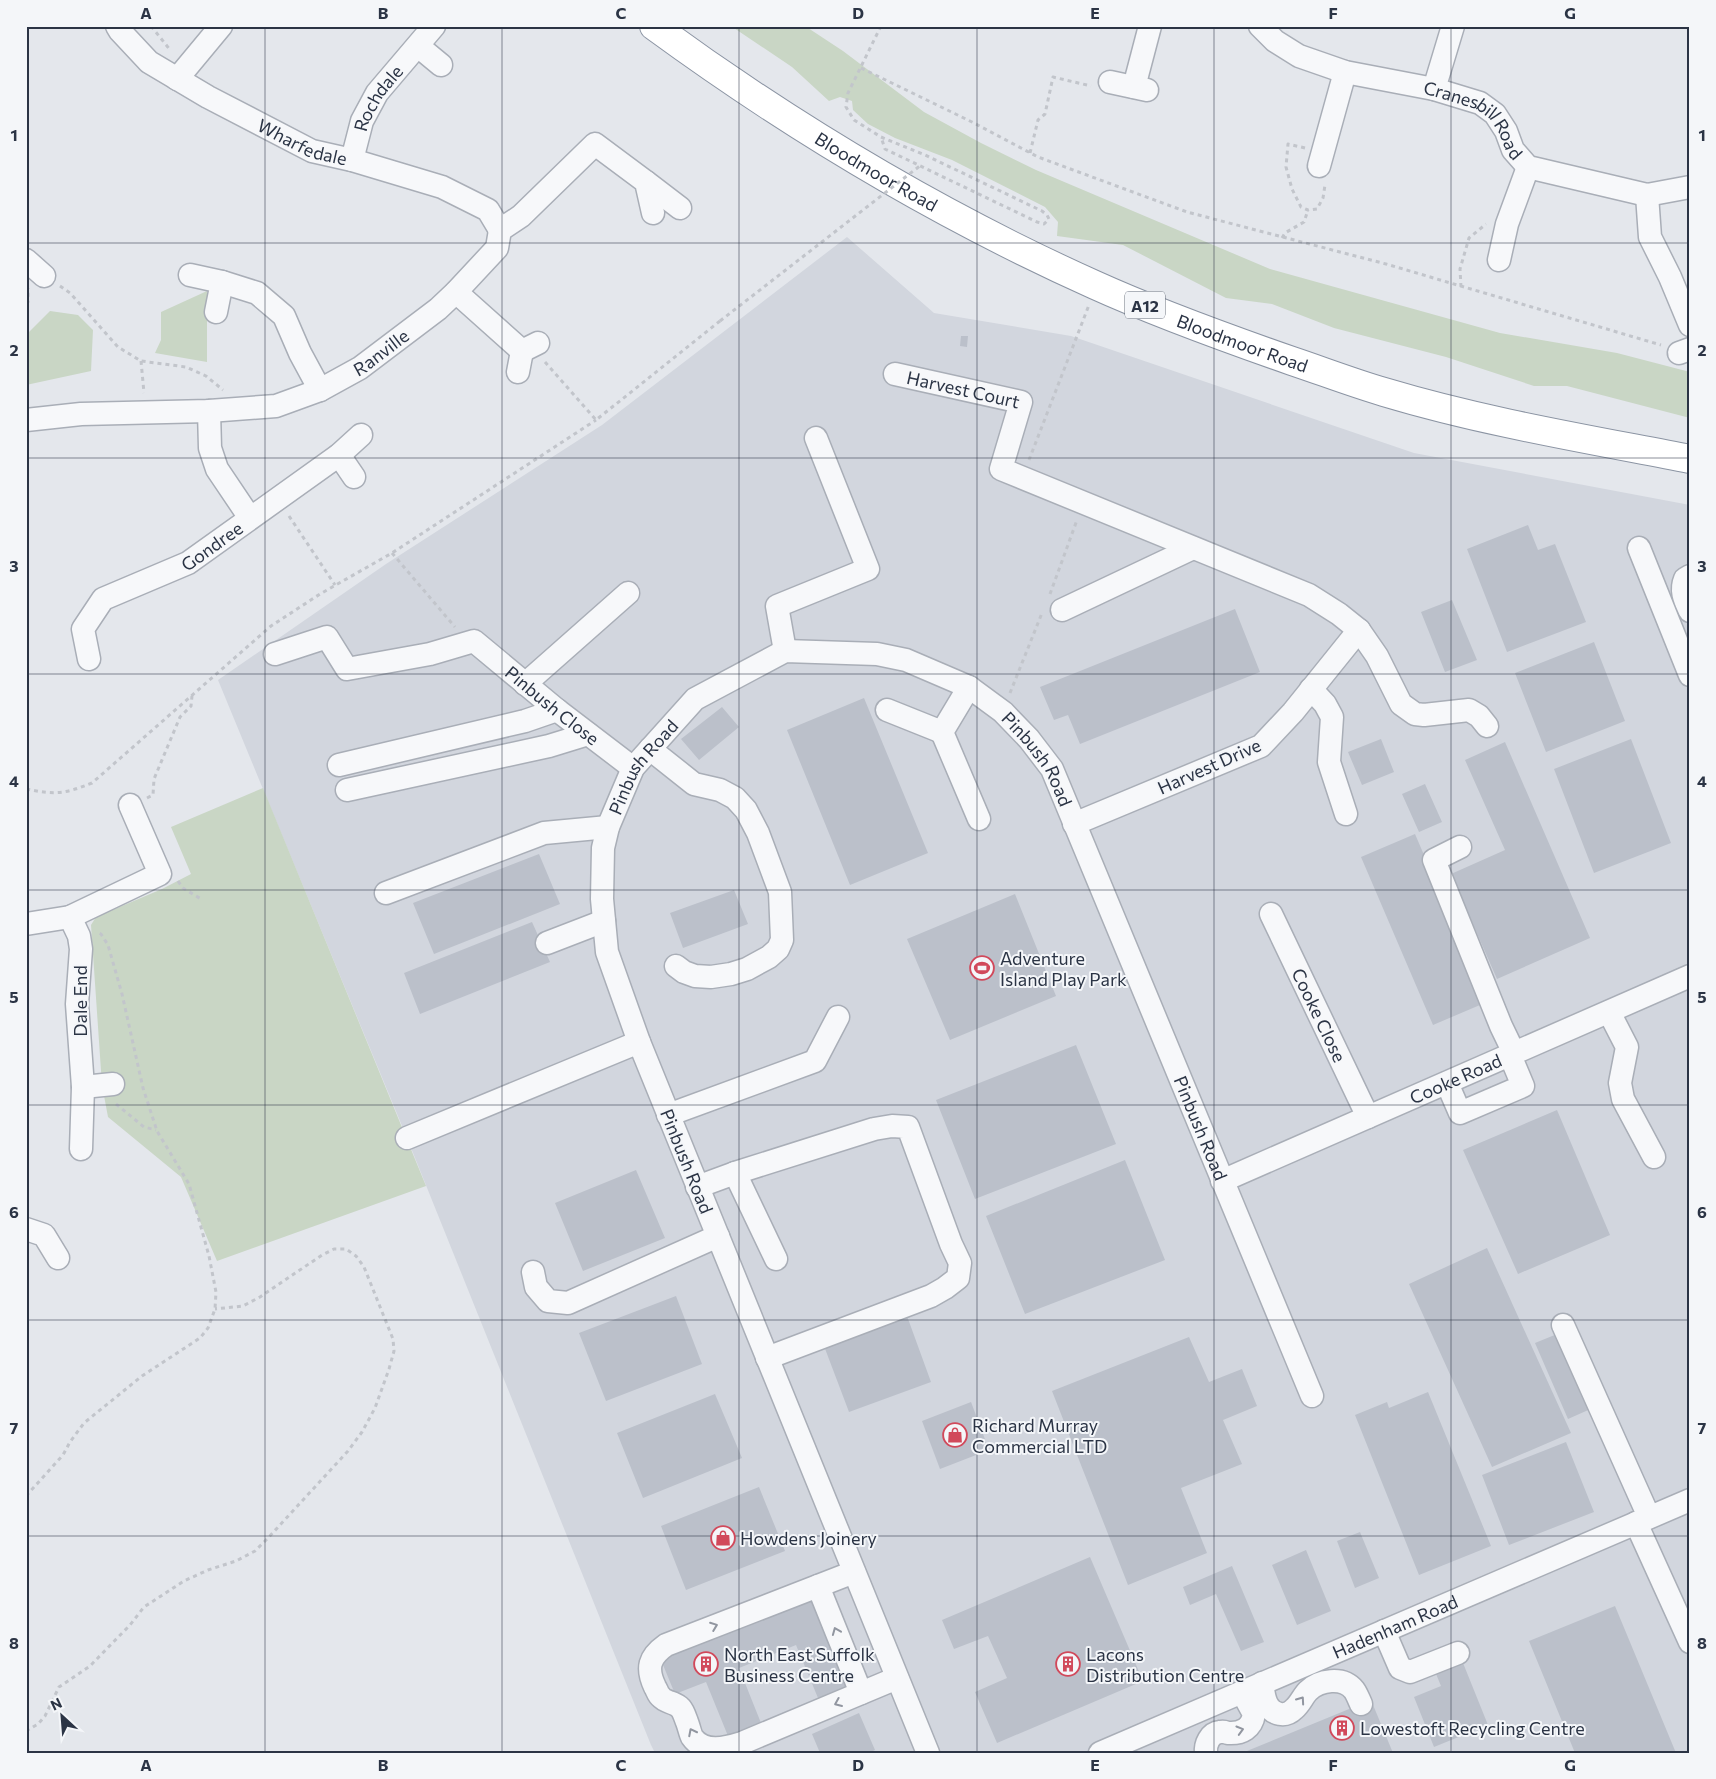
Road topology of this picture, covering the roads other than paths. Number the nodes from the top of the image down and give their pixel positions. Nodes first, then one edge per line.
1 (117, 26) edge
2 (221, 26) edge
3 (434, 26) edge
4 (654, 26) edge
5 (1150, 26) edge
6 (1260, 26) edge
7 (1453, 26) edge
8 (418, 46) junction
9 (441, 65) dead end
10 (1345, 72) junction
11 (177, 80) junction
12 (1110, 82) road end
13 (1434, 88) junction
14 (352, 160) junction
15 (1319, 166) dead end
16 (1528, 168) junction
17 (646, 182) junction
18 (1690, 187) edge
19 (1648, 195) junction
20 (680, 208) dead end
21 (653, 213) dead end
22 (500, 230) junction
23 (26, 260) edge
24 (1499, 260) dead end
25 (190, 275) dead end
26 (35, 280) edge
27 (222, 282) junction
28 (456, 292) junction
29 (216, 312) dead end
30 (1690, 325) edge
31 (527, 353) road end
32 (895, 374) dead end
33 (320, 390) junction
34 (209, 411) junction
35 (26, 420) edge
36 (361, 435) dead end
37 (816, 438) dead end
38 (339, 456) junction
39 (1690, 459) edge
40 (354, 477) dead end
41 (250, 518) junction
42 (1193, 548) junction
43 (1639, 548) dead end
44 (1690, 576) edge
45 (628, 593) dead end
46 (1055, 604) road end
47 (1690, 612) edge
48 (1359, 630) junction
49 (785, 651) junction
50 (276, 654) dead end
51 (89, 659) dead end
52 (1690, 675) edge
53 (525, 684) junction
54 (970, 688) junction
55 (1311, 689) junction
56 (557, 710) junction
57 (887, 710) dead end
58 (1487, 726) dead end
59 (942, 732) junction
60 (588, 734) junction
61 (650, 748) junction
62 (339, 765) dead end
63 (632, 768) junction
64 (347, 790) dead end
65 (130, 805) road end
66 (1346, 814) dead end
67 (979, 819) dead end
68 (1074, 824) junction
69 (608, 827) junction
70 (1460, 848) dead end
71 (386, 893) dead end
72 (1271, 914) dead end
73 (604, 921) junction
74 (26, 924) edge
75 (75, 926) junction
76 (547, 942) dead end
77 (676, 966) dead end
78 (1690, 976) edge
79 (1609, 1012) junction
80 (838, 1017) dead end
81 (639, 1042) junction
82 (1512, 1054) junction
83 (1447, 1083) junction
84 (668, 1115) junction
85 (1368, 1118) junction
86 (407, 1138) dead end
87 (81, 1149) dead end
88 (1654, 1157) dead end
89 (735, 1172) junction
90 (1222, 1181) junction
91 (697, 1187) junction
92 (26, 1229) edge
93 (718, 1236) junction
94 (58, 1258) dead end
95 (776, 1259) dead end
96 (533, 1272) dead end
97 (1564, 1325) dead end
98 (767, 1358) junction
99 (1312, 1396) dead end
100 (1690, 1500) edge
101 (1642, 1520) junction
102 (854, 1572) junction
103 (818, 1586) junction
104 (1384, 1630) junction
105 (1690, 1642) edge
106 (1458, 1653) dead end
107 (897, 1678) junction
108 (1262, 1683) junction
109 (1242, 1692) junction
110 (861, 1693) junction
111 (1361, 1704) dead end
112 (1109, 1751) edge
113 (928, 1753) edge
114 (1206, 1753) edge

1 - 11 street, Wharfedale
2 - 11 street
3 - 8 street, Rochdale
4 - 39 highway, Bloodmoor Road / A12
5 - 12 street
6 - 10 street, Cranesbill Road
7 - 13 street
8 - 9 street
8 - 14 street, Rochdale
10 - 13 street, Cranesbill Road
10 - 15 street
11 - 14 street, Wharfedale
13 - 16 street, Cranesbill Road
14 - 22 street, Wharfedale
16 - 19 street, Cranesbill Road
16 - 24 street
17 - 20 street
17 - 21 street
17 - 22 street
18 - 19 street, Cranesbill Road
19 - 30 street
22 - 28 street, Ranville
23 - 26 street
25 - 27 street
27 - 29 street
27 - 33 street
28 - 31 street
28 - 33 street, Ranville
32 - 42 street, Harvest Court
33 - 34 street, Ranville
34 - 35 street, Ranville
34 - 41 street
36 - 38 street, Gondree
37 - 49 street
38 - 40 street
38 - 41 street, Gondree
41 - 51 street, Gondree
42 - 46 street
42 - 48 street
43 - 52 street
44 - 47 street
45 - 53 street
48 - 55 street, Harvest Drive
48 - 58 street
49 - 54 street, Pinbush Road
49 - 61 street, Pinbush Road
50 - 53 street, Pinbush Close
53 - 56 street, Pinbush Close
54 - 59 street
54 - 68 street, Pinbush Road
55 - 66 street
55 - 68 street, Harvest Drive
56 - 60 street, Pinbush Close
56 - 62 street
57 - 59 street
59 - 67 street
60 - 63 street, Pinbush Close
60 - 64 street
61 - 63 street, Pinbush Road
61 - 77 street
63 - 69 street, Pinbush Road
65 - 75 street
68 - 90 street, Pinbush Road
69 - 71 street
69 - 73 street, Pinbush Road
70 - 82 street
72 - 85 street, Cooke Close
73 - 76 street
73 - 81 street, Pinbush Road
74 - 75 street
75 - 87 street, Dale End
78 - 79 street, Cooke Road
79 - 82 street, Cooke Road
79 - 88 street
80 - 84 street
81 - 84 street, Pinbush Road
81 - 86 street
82 - 83 street, Cooke Road
82 - 83 street
83 - 85 street, Cooke Road
84 - 91 street, Pinbush Road
85 - 90 street, Cooke Road
89 - 91 street
89 - 95 street
89 - 98 street
90 - 99 street, Pinbush Road
91 - 93 street, Pinbush Road
92 - 94 street
93 - 96 street
93 - 98 street, Pinbush Road
97 - 101 street
98 - 102 street, Pinbush Road
100 - 101 street, Hadenham Road
101 - 104 street, Hadenham Road
101 - 105 street
102 - 103 street
102 - 107 street, Pinbush Road
110 -> 103 street
110 -> 103 street
104 - 106 street
104 - 108 street, Hadenham Road
107 - 110 street
107 - 113 street, Pinbush Road
108 - 109 street, Hadenham Road
108 -> 111 street
109 - 112 street, Hadenham Road
114 -> 109 street

